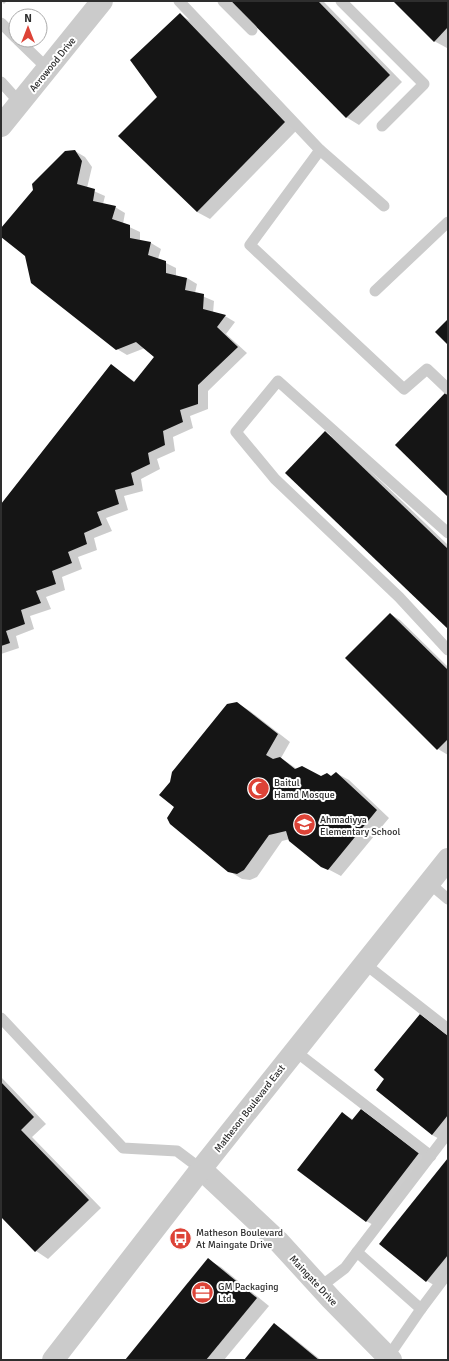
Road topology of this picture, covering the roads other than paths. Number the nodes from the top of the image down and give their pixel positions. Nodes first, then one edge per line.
1 (102, 1) edge
2 (179, 1) edge
3 (223, 1) edge
4 (341, 1) edge
5 (252, 30) dead end
6 (26, 48) edge
7 (48, 69) junction
8 (1, 82) edge
9 (20, 103) junction
10 (1, 126) edge
11 (382, 126) dead end
12 (320, 150) junction
13 (384, 206) dead end
14 (448, 222) edge
15 (375, 291) dead end
16 (448, 389) edge
17 (448, 532) edge
18 (448, 650) edge
19 (448, 858) edge
20 (429, 883) junction
21 (448, 899) edge
22 (365, 964) junction
23 (1, 1018) edge
24 (448, 1029) edge
25 (295, 1051) junction
26 (448, 1133) edge
27 (431, 1156) junction
28 (201, 1169) junction
29 (357, 1252) junction
30 (448, 1273) edge
31 (320, 1287) junction
32 (421, 1309) junction
33 (389, 1359) edge
34 (53, 1360) edge

1 - 7 street, Aerowood Drive
2 - 12 lane
3 - 5 lane
4 - 11 lane
6 - 7 lane
7 - 9 street, Aerowood Drive
8 - 9 lane
9 - 10 street, Aerowood Drive
12 - 13 lane
12 - 16 lane
14 - 15 lane
17 - 18 lane
19 - 20 street, Matheson Boulevard East
20 - 21 lane
20 - 22 street, Matheson Boulevard East
22 - 24 lane
22 - 25 street, Matheson Boulevard East
23 - 28 lane
25 - 27 lane
25 - 28 street, Matheson Boulevard East
26 - 27 lane
27 - 29 lane
28 - 31 street, Maingate Drive
28 - 34 street, Matheson Boulevard East
29 - 31 lane
29 - 32 lane
30 - 32 lane
31 - 33 street, Maingate Drive
32 - 33 lane

